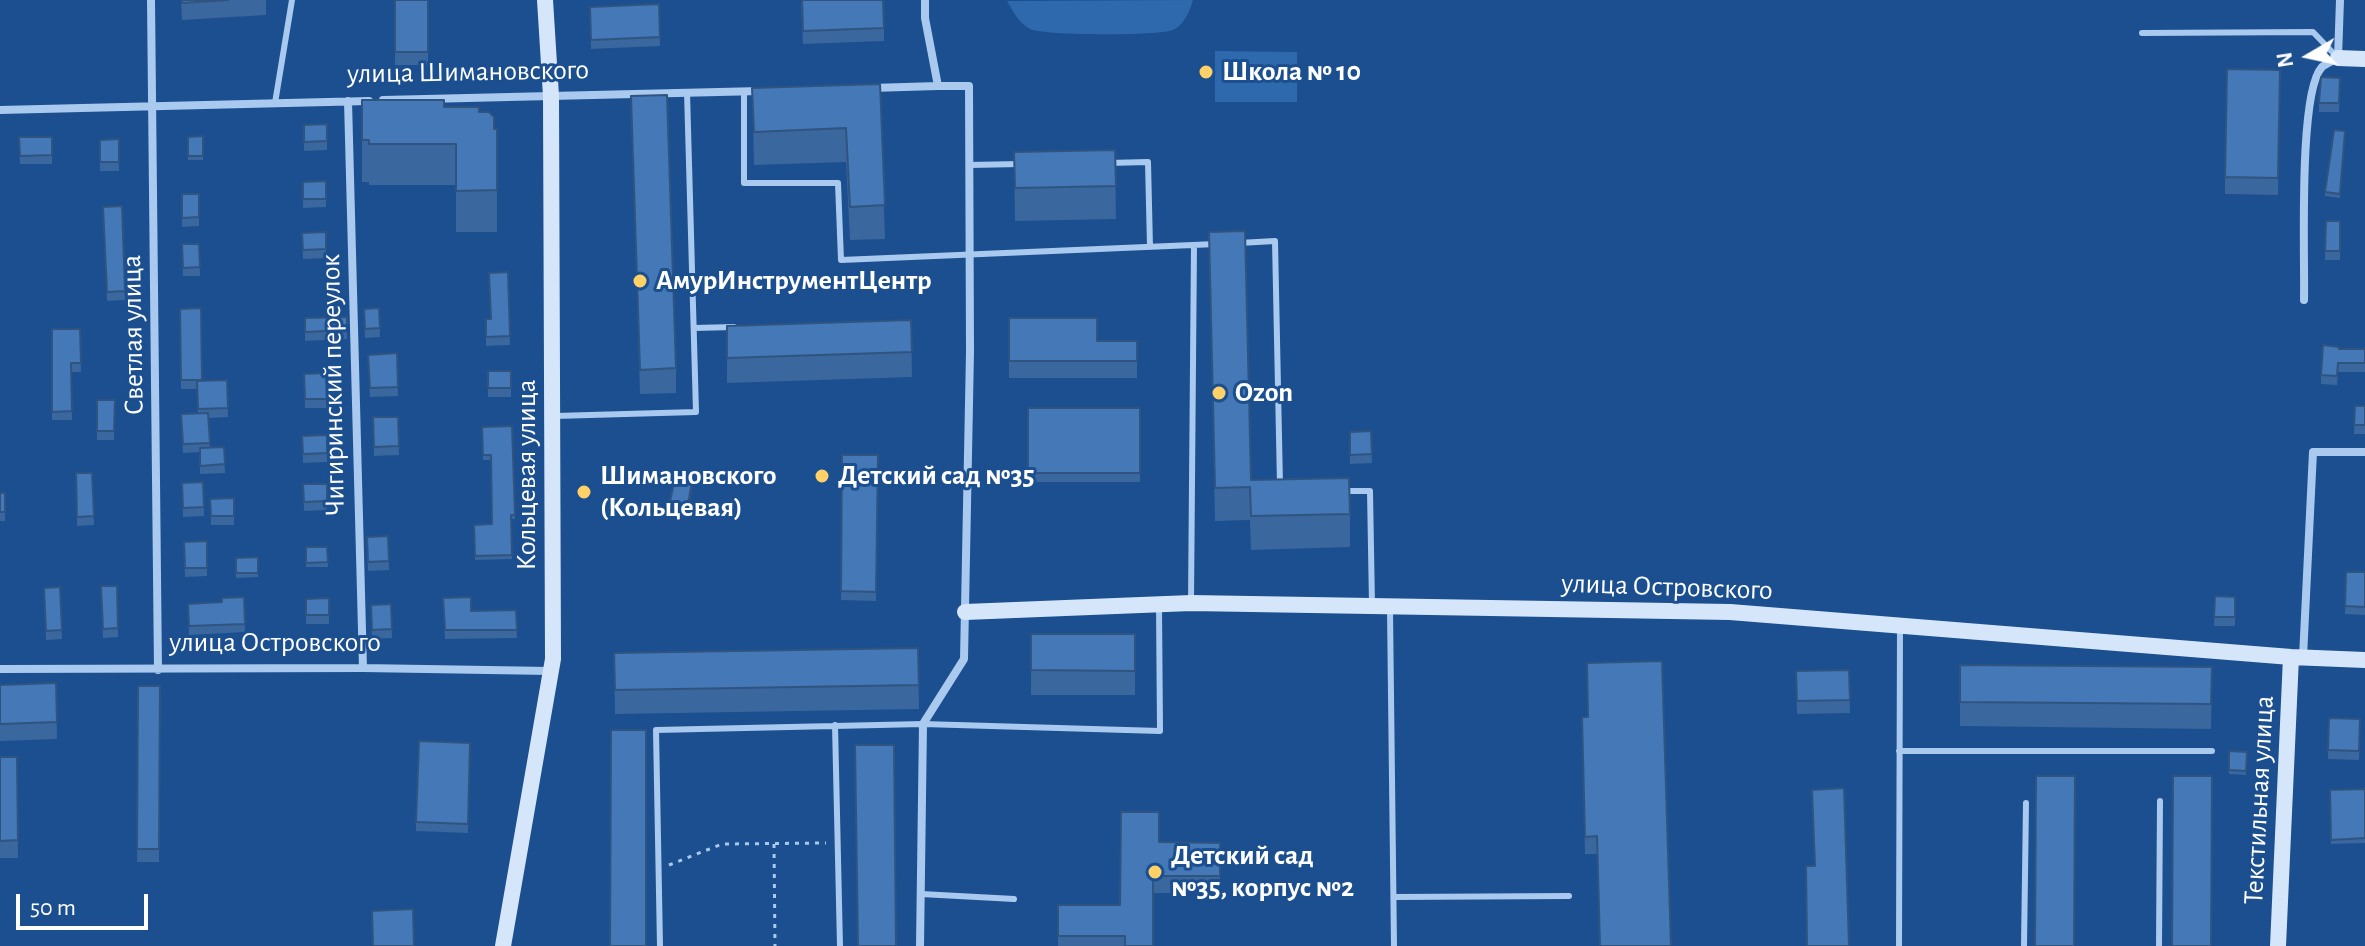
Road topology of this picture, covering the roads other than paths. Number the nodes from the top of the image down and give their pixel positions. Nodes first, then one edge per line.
1 (151, 0) edge
2 (292, 0) edge
3 (545, 0) edge
4 (925, 0) edge
5 (2340, 0) edge
6 (2142, 33) dead end
7 (2338, 58) junction
8 (2365, 59) edge
9 (938, 86) junction
10 (863, 88) edge
11 (774, 90) edge
12 (744, 91) junction
13 (687, 92) junction
14 (551, 96) junction
15 (348, 101) junction
16 (275, 103) junction
17 (153, 106) junction
18 (0, 110) edge
19 (1103, 163) edge
20 (1029, 164) edge
21 (969, 165) junction
22 (1235, 243) edge
23 (1221, 244) edge
24 (1194, 245) junction
25 (1150, 247) junction
26 (970, 255) junction
27 (2304, 300) dead end
28 (741, 327) edge
29 (694, 328) junction
30 (554, 416) junction
31 (2365, 452) edge
32 (1340, 491) edge
33 (1280, 492) edge
34 (1159, 603) junction
35 (1191, 603) junction
36 (1372, 605) junction
37 (1390, 606) junction
38 (965, 612) junction
39 (1900, 626) junction
40 (2297, 657) junction
41 (2365, 660) edge
42 (363, 668) junction
43 (0, 669) edge
44 (158, 670) junction
45 (550, 671) junction
46 (923, 724) junction
47 (835, 725) junction
48 (642, 730) edge
49 (656, 730) junction
50 (1899, 751) junction
51 (2212, 751) dead end
52 (2160, 801) dead end
53 (2026, 803) dead end
54 (921, 894) junction
55 (1569, 896) dead end
56 (1394, 897) junction
57 (1014, 899) dead end
58 (503, 946) edge
59 (660, 946) edge
60 (840, 946) edge
61 (920, 946) edge
62 (1394, 946) edge
63 (1899, 946) edge
64 (2024, 946) edge
65 (2159, 946) edge
66 (2278, 946) edge

1 - 17 street, Светлая улица
2 - 16 lane
3 - 14 street, Кольцевая улица
4 - 9 street
5 - 7 street
6 - 7 lane
7 - 8 street
7 - 27 street
9 - 10 street
9 - 21 street
11 - 12 street, улица Шимановского
12 - 13 street, улица Шимановского
12 - 26 lane
13 - 14 street, улица Шимановского
13 - 29 lane
14 - 15 street, улица Шимановского
14 - 30 street, Кольцевая улица
15 - 16 street, улица Шимановского
15 - 42 street, Чигиринский переулок
16 - 17 street, улица Шимановского
17 - 18 street, улица Шимановского
17 - 44 street, Светлая улица
19 - 25 lane
20 - 21 lane
21 - 26 street
22 - 33 lane
23 - 24 lane
24 - 25 lane
24 - 35 lane
25 - 26 lane
26 - 38 street
28 - 29 lane
29 - 30 lane
30 - 45 street, Кольцевая улица
31 - 40 street, Текстильная улица
32 - 36 lane
34 - 35 street, улица Островского
34 - 38 street, улица Островского
34 - 46 lane
35 - 36 street, улица Островского
36 - 37 street, улица Островского
37 - 39 street, улица Островского
37 - 56 lane
38 - 46 street
39 - 40 street, улица Островского
39 - 50 lane
40 - 41 street, улица Островского
40 - 66 street, Текстильная улица
42 - 44 street, улица Островского
42 - 45 street, улица Островского
43 - 44 street, улица Островского
45 - 58 street, Кольцевая улица
46 - 47 lane
46 - 54 street
47 - 49 lane
47 - 60 lane
48 - 49 lane
49 - 59 lane
50 - 51 lane
50 - 63 lane
52 - 65 lane
53 - 64 lane
54 - 57 lane
54 - 61 street
55 - 56 lane
56 - 62 lane

